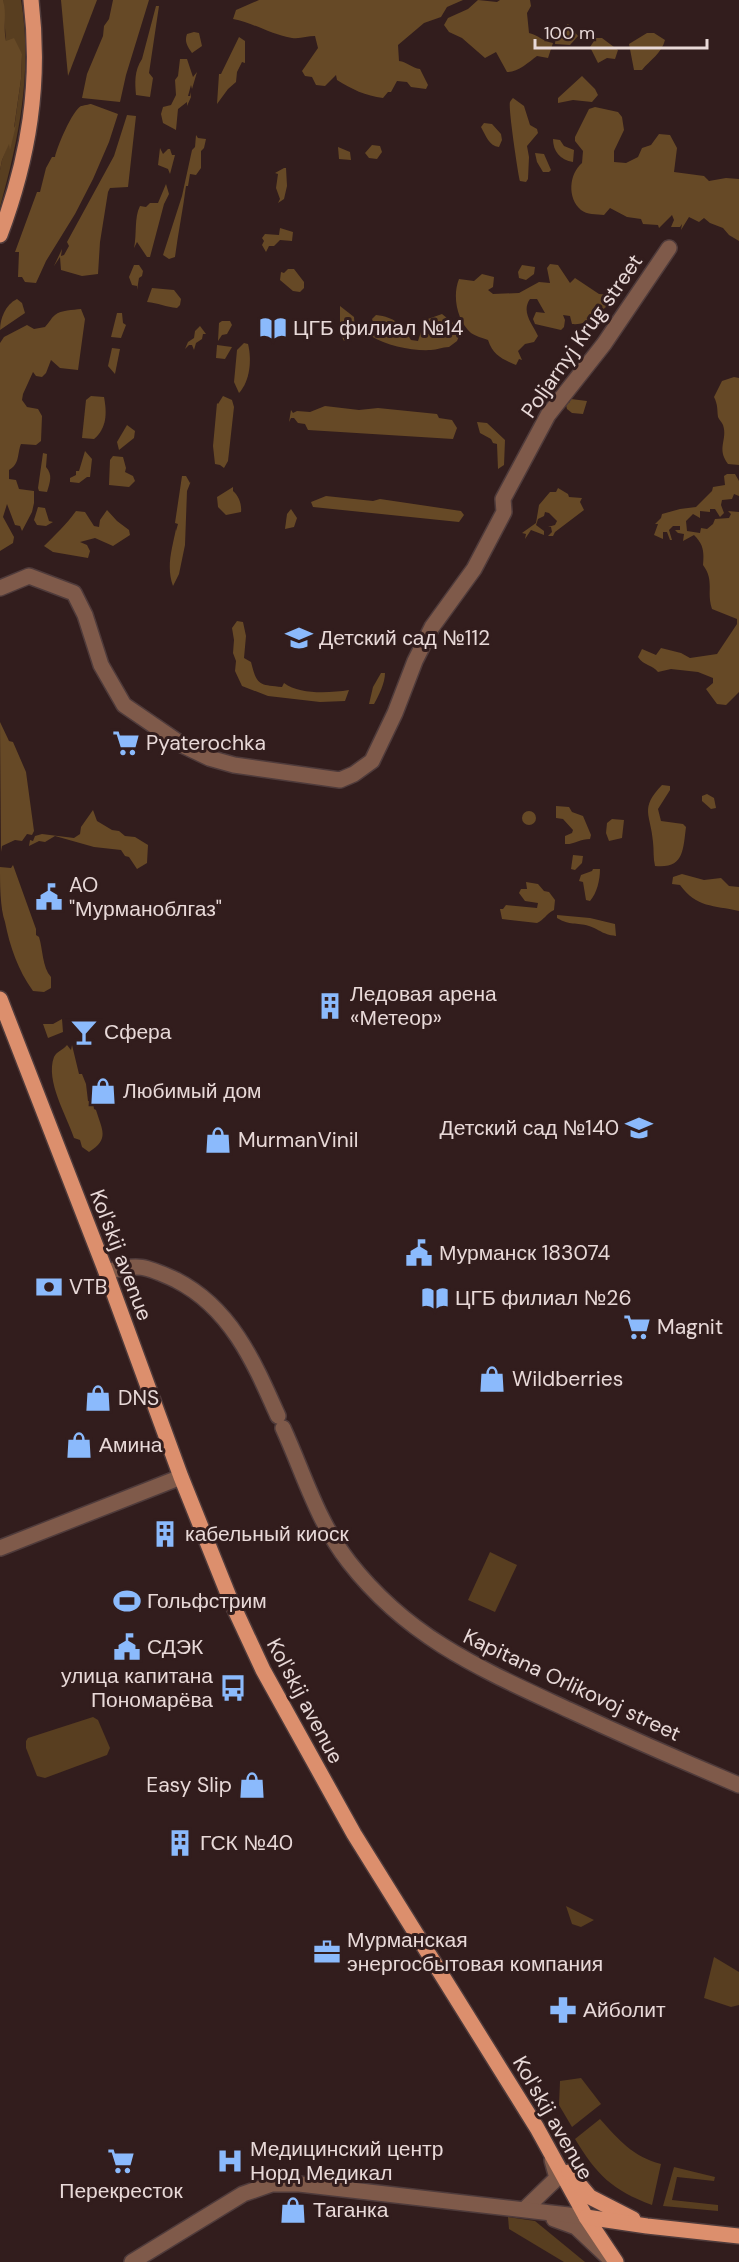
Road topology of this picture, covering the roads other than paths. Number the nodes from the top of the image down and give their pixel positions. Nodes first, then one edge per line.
1 (31, 0) edge
2 (1, 231) edge
3 (669, 248) dead end
4 (0, 588) edge
5 (0, 999) edge
6 (106, 1272) junction
7 (181, 1477) junction
8 (0, 1548) edge
9 (739, 1785) edge
10 (548, 2148) junction
11 (525, 2209) junction
12 (586, 2217) junction
13 (646, 2226) junction
14 (739, 2236) edge
15 (132, 2262) edge
16 (615, 2262) edge

1 - 2 main road
3 - 4 street, Poljarnyj Krug street
5 - 6 main road, Kol'skij avenue
6 - 7 main road, Kol'skij avenue
6 - 9 street, Kapitana Orlikovoj street
7 - 8 street
7 - 10 main road, Kol'skij avenue
10 - 11 street
10 - 12 main road, Kol'skij avenue
10 - 13 main road
11 - 12 street
11 - 15 street
11 - 16 street
12 - 13 main road
12 - 16 main road, Kol'skij avenue
13 - 14 main road

